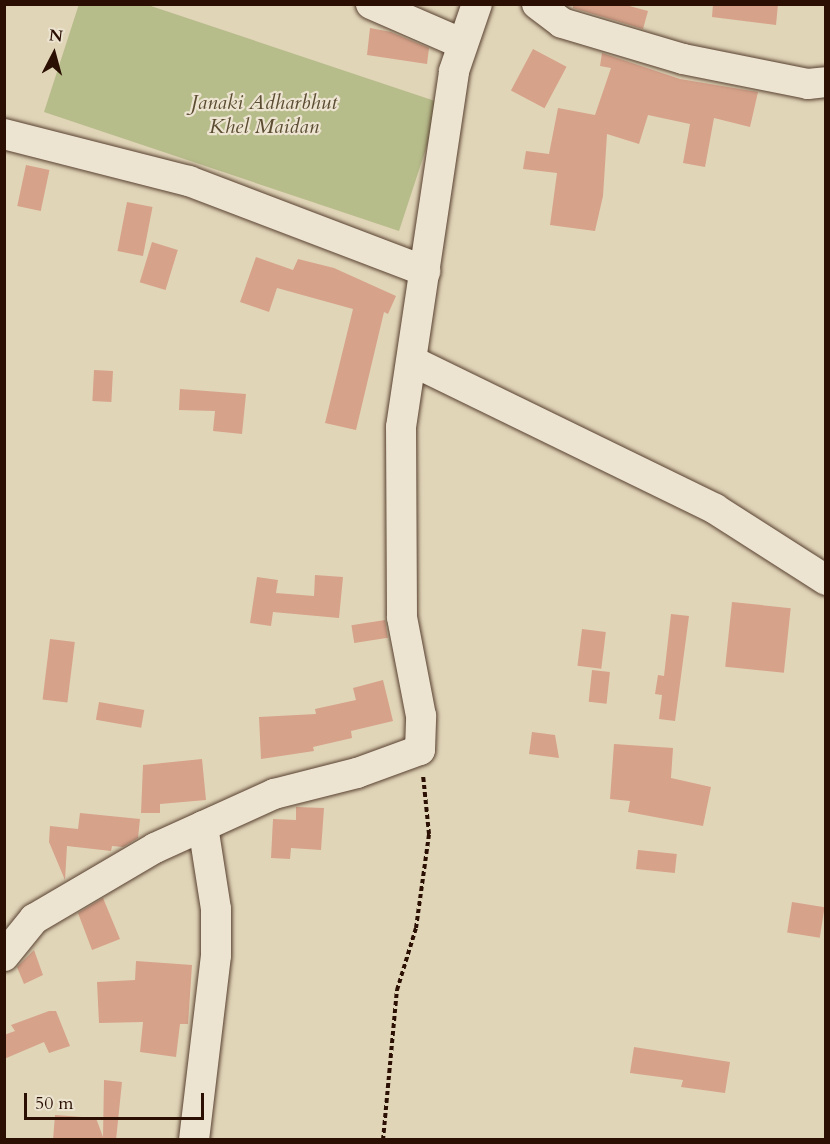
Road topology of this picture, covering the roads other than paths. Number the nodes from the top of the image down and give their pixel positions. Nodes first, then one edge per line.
1 (371, 4) edge
2 (477, 4) edge
3 (537, 4) edge
4 (463, 44) junction
5 (825, 82) edge
6 (4, 134) edge
7 (424, 271) junction
8 (412, 361) junction
9 (825, 580) edge
10 (203, 826) junction
11 (4, 956) edge
12 (194, 1140) edge

1 - 4 street
2 - 4 street
3 - 5 street
4 - 7 street
6 - 7 street
7 - 8 street
8 - 9 street
8 - 10 street
10 - 11 street
10 - 12 street

